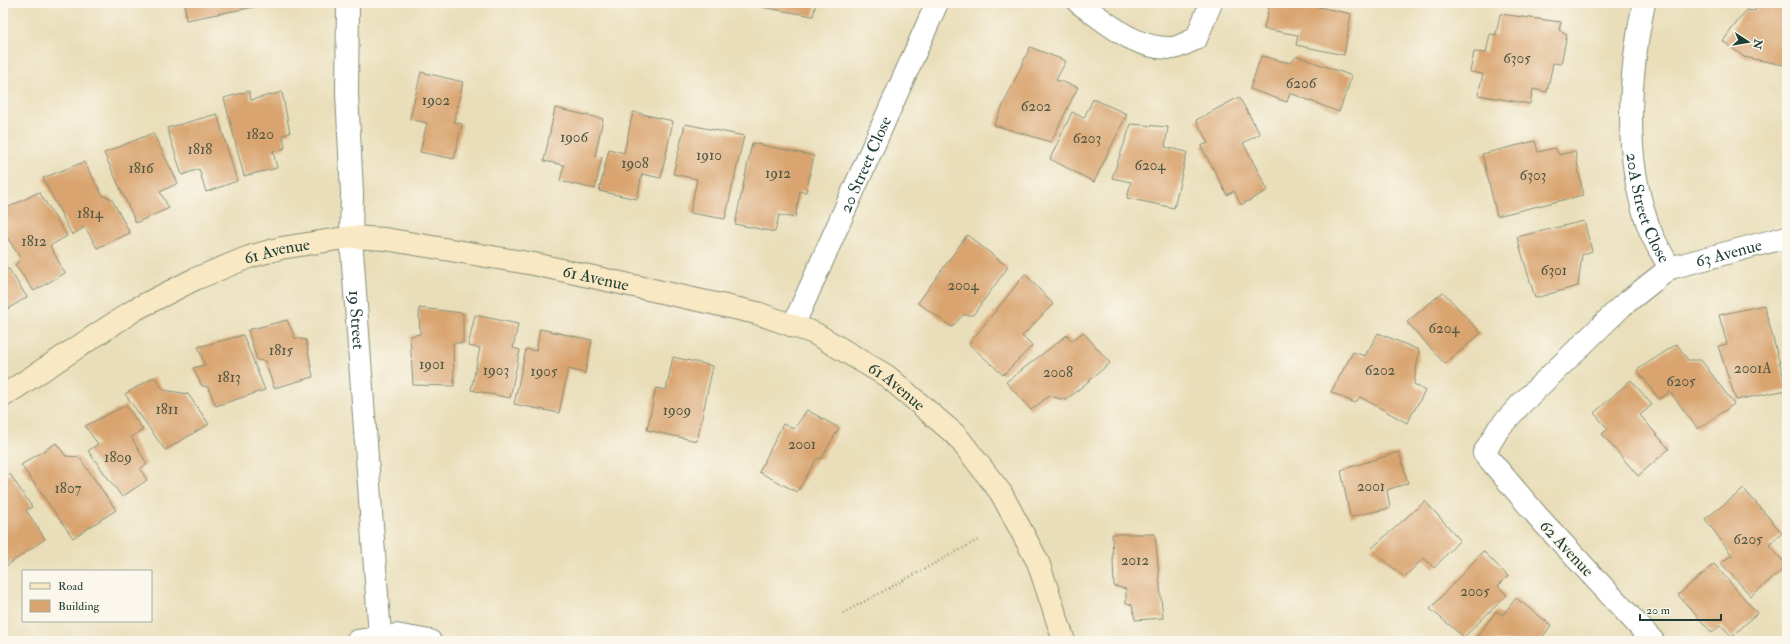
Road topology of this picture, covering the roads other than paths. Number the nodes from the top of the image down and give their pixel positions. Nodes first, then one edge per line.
1 (348, 3) edge
2 (937, 3) edge
3 (1079, 3) edge
4 (1211, 3) edge
5 (1644, 3) edge
6 (351, 237) junction
7 (1787, 238) edge
8 (1670, 268) junction
9 (793, 326) junction
10 (3, 396) edge
11 (1484, 453) joint
12 (380, 636) junction
13 (357, 641) edge
14 (430, 641) edge
15 (1064, 641) edge
16 (1653, 641) edge

1 - 6 street, 19 Street
2 - 9 street, 20 Street Close
3 - 4 street
5 - 8 street, 20A Street Close
6 - 9 street, 61 Avenue
6 - 10 street, 61 Avenue
6 - 12 street, 19 Street
7 - 8 street, 63 Avenue
8 - 11 street, 20A Street Close
9 - 15 street, 61 Avenue
11 - 16 street, 62 Avenue
12 - 13 street
12 - 14 street

